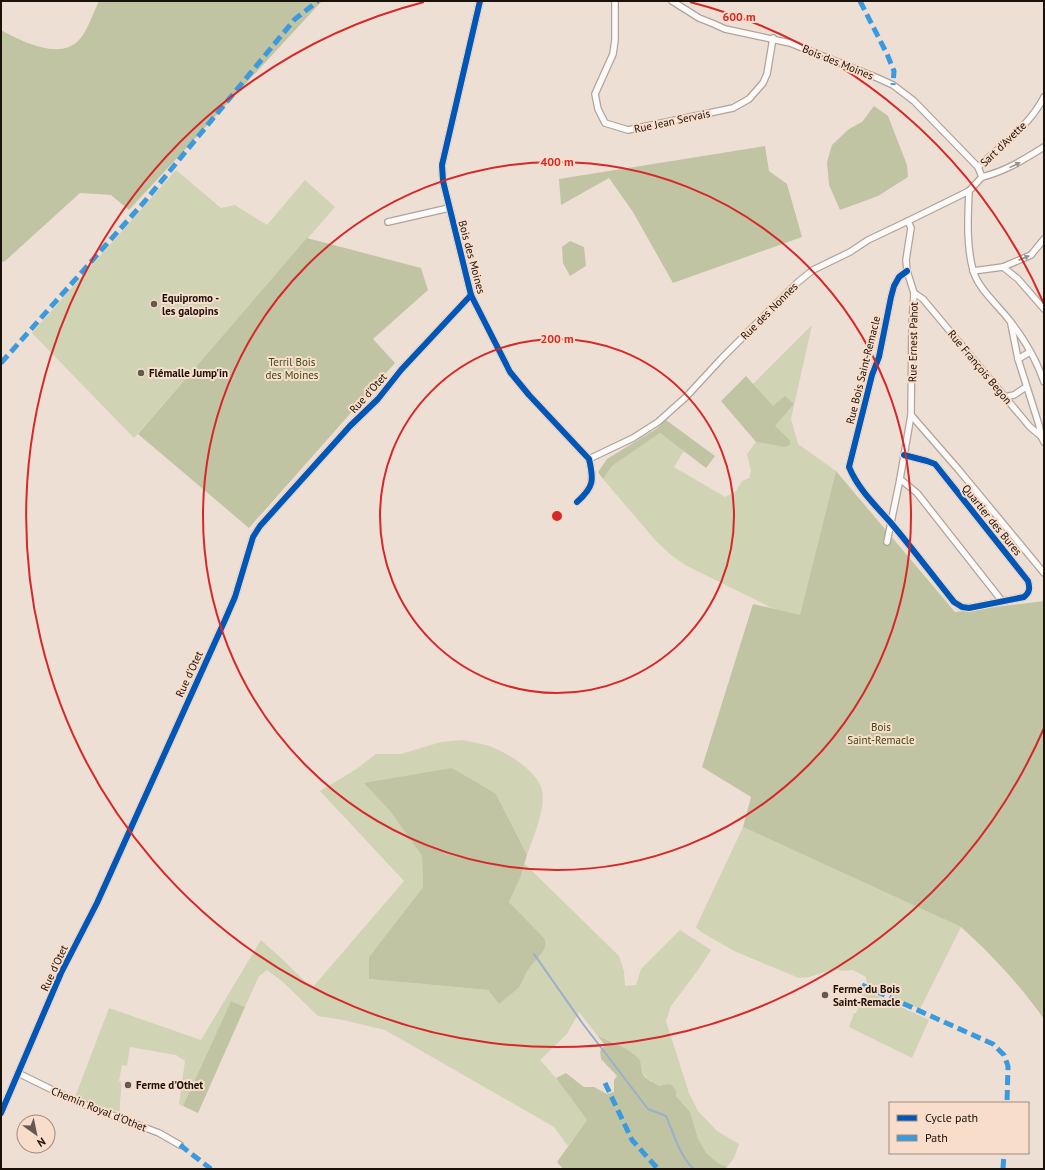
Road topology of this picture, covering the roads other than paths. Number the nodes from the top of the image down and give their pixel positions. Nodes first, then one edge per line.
1 (480, 1) edge
2 (615, 1) edge
3 (672, 1) edge
4 (773, 38) junction
5 (1044, 97) edge
6 (1044, 147) edge
7 (978, 167) junction
8 (982, 177) junction
9 (969, 191) junction
10 (449, 208) junction
11 (908, 221) junction
12 (388, 222) dead end
13 (1044, 239) edge
14 (1003, 266) junction
15 (907, 271) junction
16 (973, 271) junction
17 (914, 293) junction
18 (470, 295) junction
19 (1044, 309) edge
20 (1011, 322) junction
21 (1030, 352) junction
22 (1018, 359) junction
23 (1044, 382) edge
24 (1026, 387) junction
25 (1005, 397) junction
26 (911, 415) junction
27 (1041, 436) junction
28 (1044, 442) edge
29 (904, 455) junction
30 (589, 459) junction
31 (900, 480) junction
32 (577, 502) dead end
33 (892, 524) junction
34 (887, 542) dead end
35 (1044, 573) edge
36 (1002, 601) junction
37 (18, 1073) junction
38 (1, 1113) edge
39 (180, 1145) dead end

1 - 10 street, Bois des Moines
2 - 4 street, Rue Jean Servais
3 - 4 street, Bois des Moines
4 - 7 street, Bois des Moines
5 - 7 street, Sart d'Avette
8 -> 6 street
7 - 8 street, Sart d'Avette
8 - 9 street, Sart d'Avette
9 - 11 street, Rue des Nonnes
9 - 16 street
10 - 12 street
10 - 18 street, Bois des Moines
11 - 15 street
11 - 30 street, Rue des Nonnes
14 -> 13 street
14 - 16 street
14 - 19 street
15 - 17 street, Rue Ernest Pahot
15 - 33 street, Rue Bois Saint-Remacle
16 - 20 street
17 - 25 street, Rue François Begon
17 - 26 street, Rue Ernest Pahot
18 - 30 street, Bois des Moines
18 - 37 street, Rue d'Otet
20 - 21 street
20 - 22 street
21 - 22 street
21 - 23 street
22 - 24 street
24 - 25 street
24 - 27 street
25 - 27 street, Rue François Begon
26 - 29 street, Rue Ernest Pahot
26 - 35 street
27 - 28 street, Rue François Begon
29 - 31 street, Rue Ernest Pahot
29 - 36 street, Quartier des Bures
30 - 32 street
31 - 33 street, Rue Ernest Pahot
31 - 36 street
33 - 34 street, Rue Ernest Pahot
33 - 36 street
37 - 38 street, Rue d'Otet
37 - 39 street, Chemin Royal d'Othet

